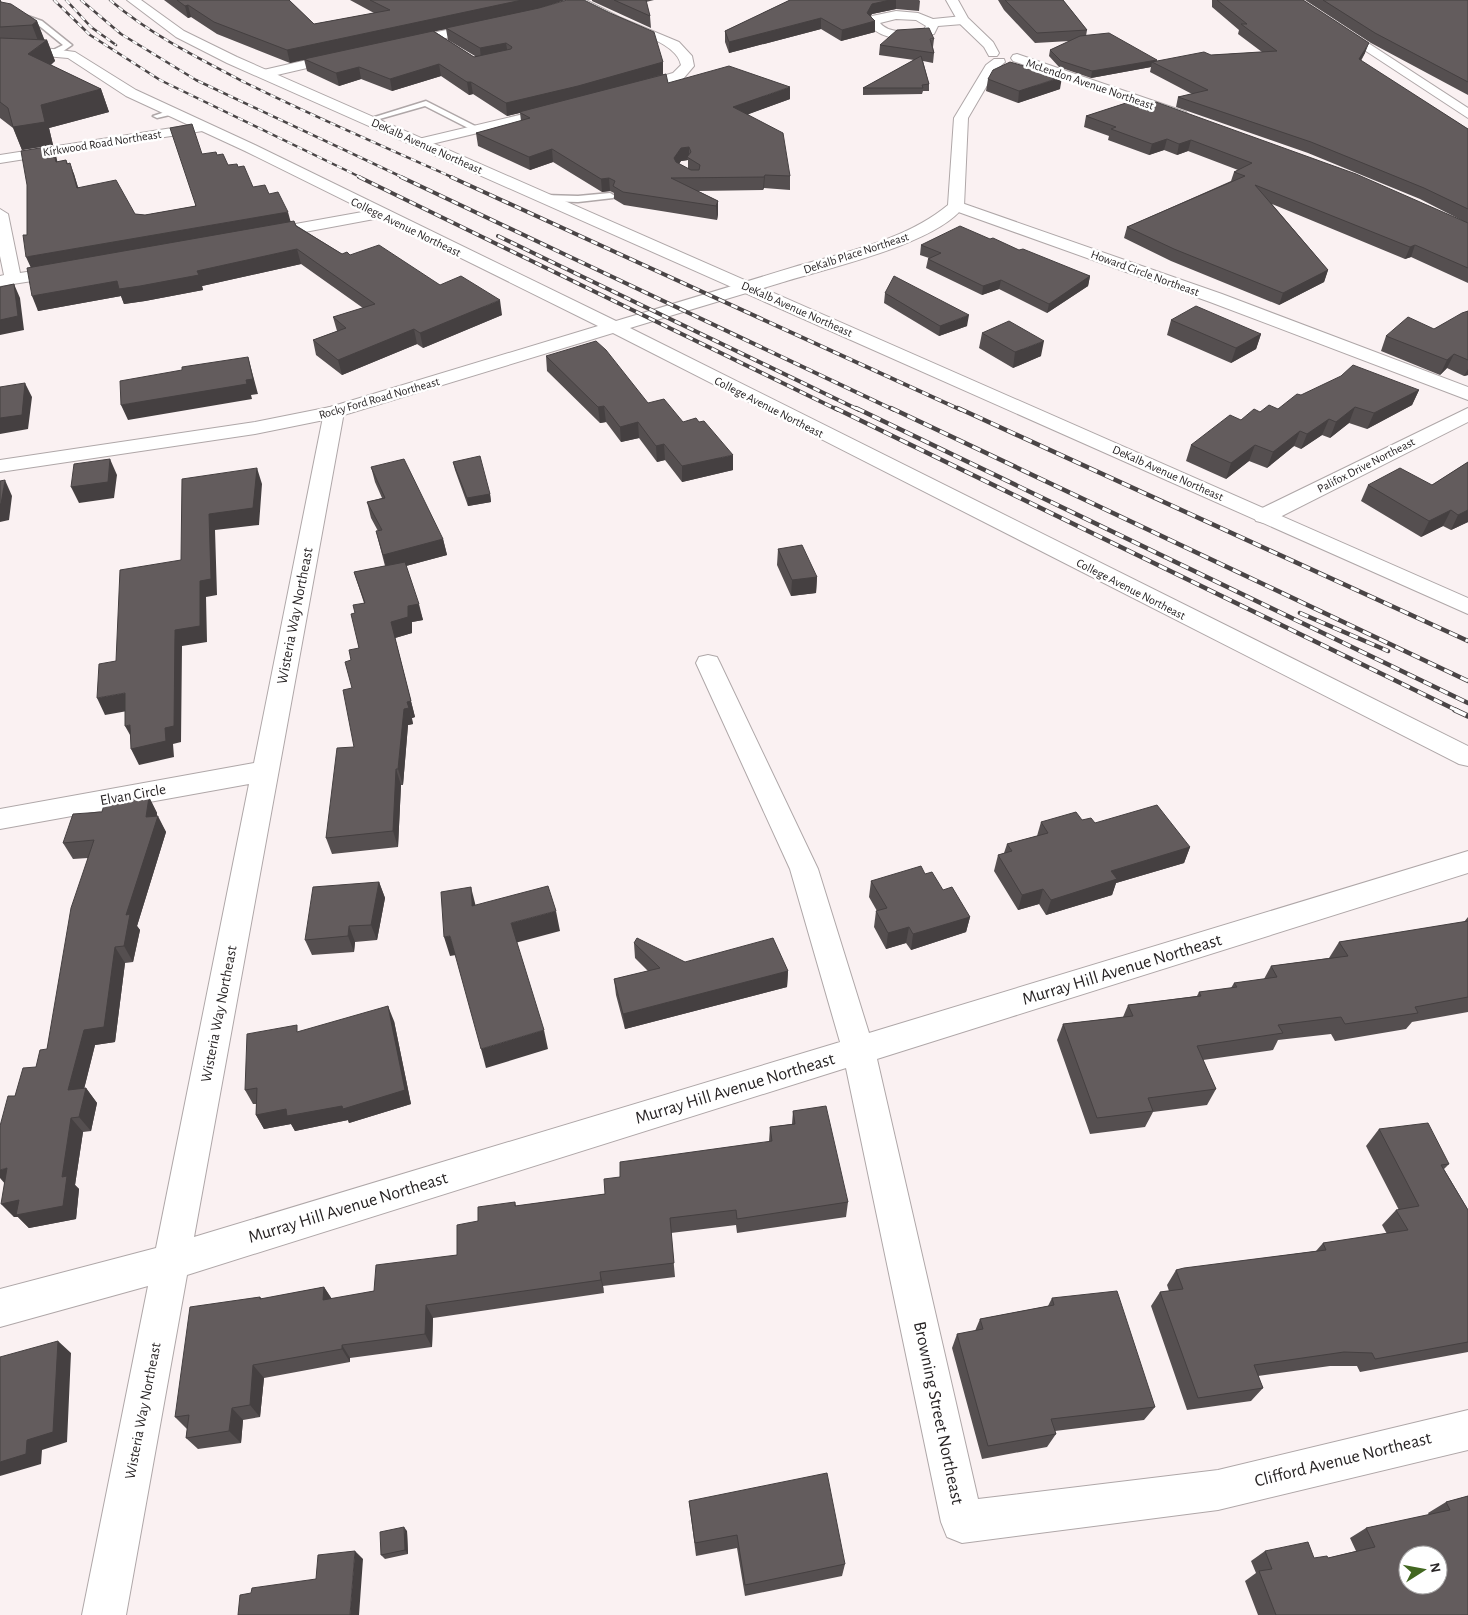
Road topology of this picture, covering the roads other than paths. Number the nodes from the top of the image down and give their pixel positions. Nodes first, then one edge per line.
1 (133, 0) edge
2 (952, 0) edge
3 (1294, 0) edge
4 (577, 2) edge
5 (12, 14) edge
6 (963, 20) junction
7 (501, 22) edge
8 (931, 23) dead end
9 (434, 36) junction
10 (447, 45) edge
11 (388, 46) edge
12 (2, 51) edge
13 (64, 54) junction
14 (351, 54) edge
15 (994, 56) junction
16 (264, 74) junction
17 (616, 94) edge
18 (567, 107) edge
19 (1468, 114) edge
20 (369, 120) junction
21 (1197, 121) edge
22 (204, 127) junction
23 (477, 129) junction
24 (419, 143) junction
25 (0, 160) edge
26 (618, 190) edge
27 (610, 196) junction
28 (544, 198) junction
29 (956, 206) junction
30 (0, 214) edge
31 (379, 214) junction
32 (597, 214) junction
33 (244, 238) edge
34 (80, 268) edge
35 (6, 281) edge
36 (748, 287) junction
37 (614, 328) junction
38 (1468, 394) edge
39 (334, 412) junction
40 (1468, 414) edge
41 (0, 466) edge
42 (1264, 516) junction
43 (1468, 607) edge
44 (708, 663) dead end
45 (1468, 757) edge
46 (266, 772) junction
47 (0, 819) edge
48 (1468, 862) edge
49 (859, 1051) junction
50 (172, 1262) junction
51 (0, 1308) edge
52 (1468, 1430) edge
53 (1218, 1490) joint
54 (104, 1615) edge

1 - 16 street, DeKalb Avenue Northeast
2 - 6 street
3 - 19 street
4 - 17 street
5 - 13 lane
6 - 8 street
6 - 15 street
7 - 9 street
9 - 10 lane
9 - 11 street
12 - 13 street
13 - 22 street, College Avenue Northeast
14 - 16 street
15 - 21 street, McLendon Avenue Northeast
15 - 29 street
16 - 20 street, DeKalb Avenue Northeast
18 - 23 street
20 - 23 lane
20 - 24 street, DeKalb Avenue Northeast
22 - 25 street, Kirkwood Road Northeast
22 - 31 street, College Avenue Northeast
23 - 24 street
24 - 28 street, DeKalb Avenue Northeast
26 - 27 lane
27 - 28 lane
27 - 32 lane
28 - 32 street, DeKalb Avenue Northeast
29 - 36 street, DeKalb Place Northeast
29 - 38 street, Howard Circle Northeast
30 - 35 street
31 - 33 street
31 - 37 street, College Avenue Northeast
32 - 36 street, DeKalb Avenue Northeast
34 - 35 street
36 - 37 street, Rocky Ford Road Northeast
36 - 42 street, DeKalb Avenue Northeast
37 - 39 street, Rocky Ford Road Northeast
37 - 45 street, College Avenue Northeast
39 - 41 street, Rocky Ford Road Northeast
39 - 46 street, Wisteria Way Northeast
40 - 42 street, Palifox Drive Northeast
42 - 43 street, DeKalb Avenue Northeast
44 - 49 street
46 - 47 street, Elvan Circle
46 - 50 street, Wisteria Way Northeast
48 - 49 street, Murray Hill Avenue Northeast
49 - 50 street, Murray Hill Avenue Northeast
49 - 53 street, Browning Street Northeast
50 - 51 street, Murray Hill Avenue Northeast
50 - 54 street, Wisteria Way Northeast
52 - 53 street, Clifford Avenue Northeast

